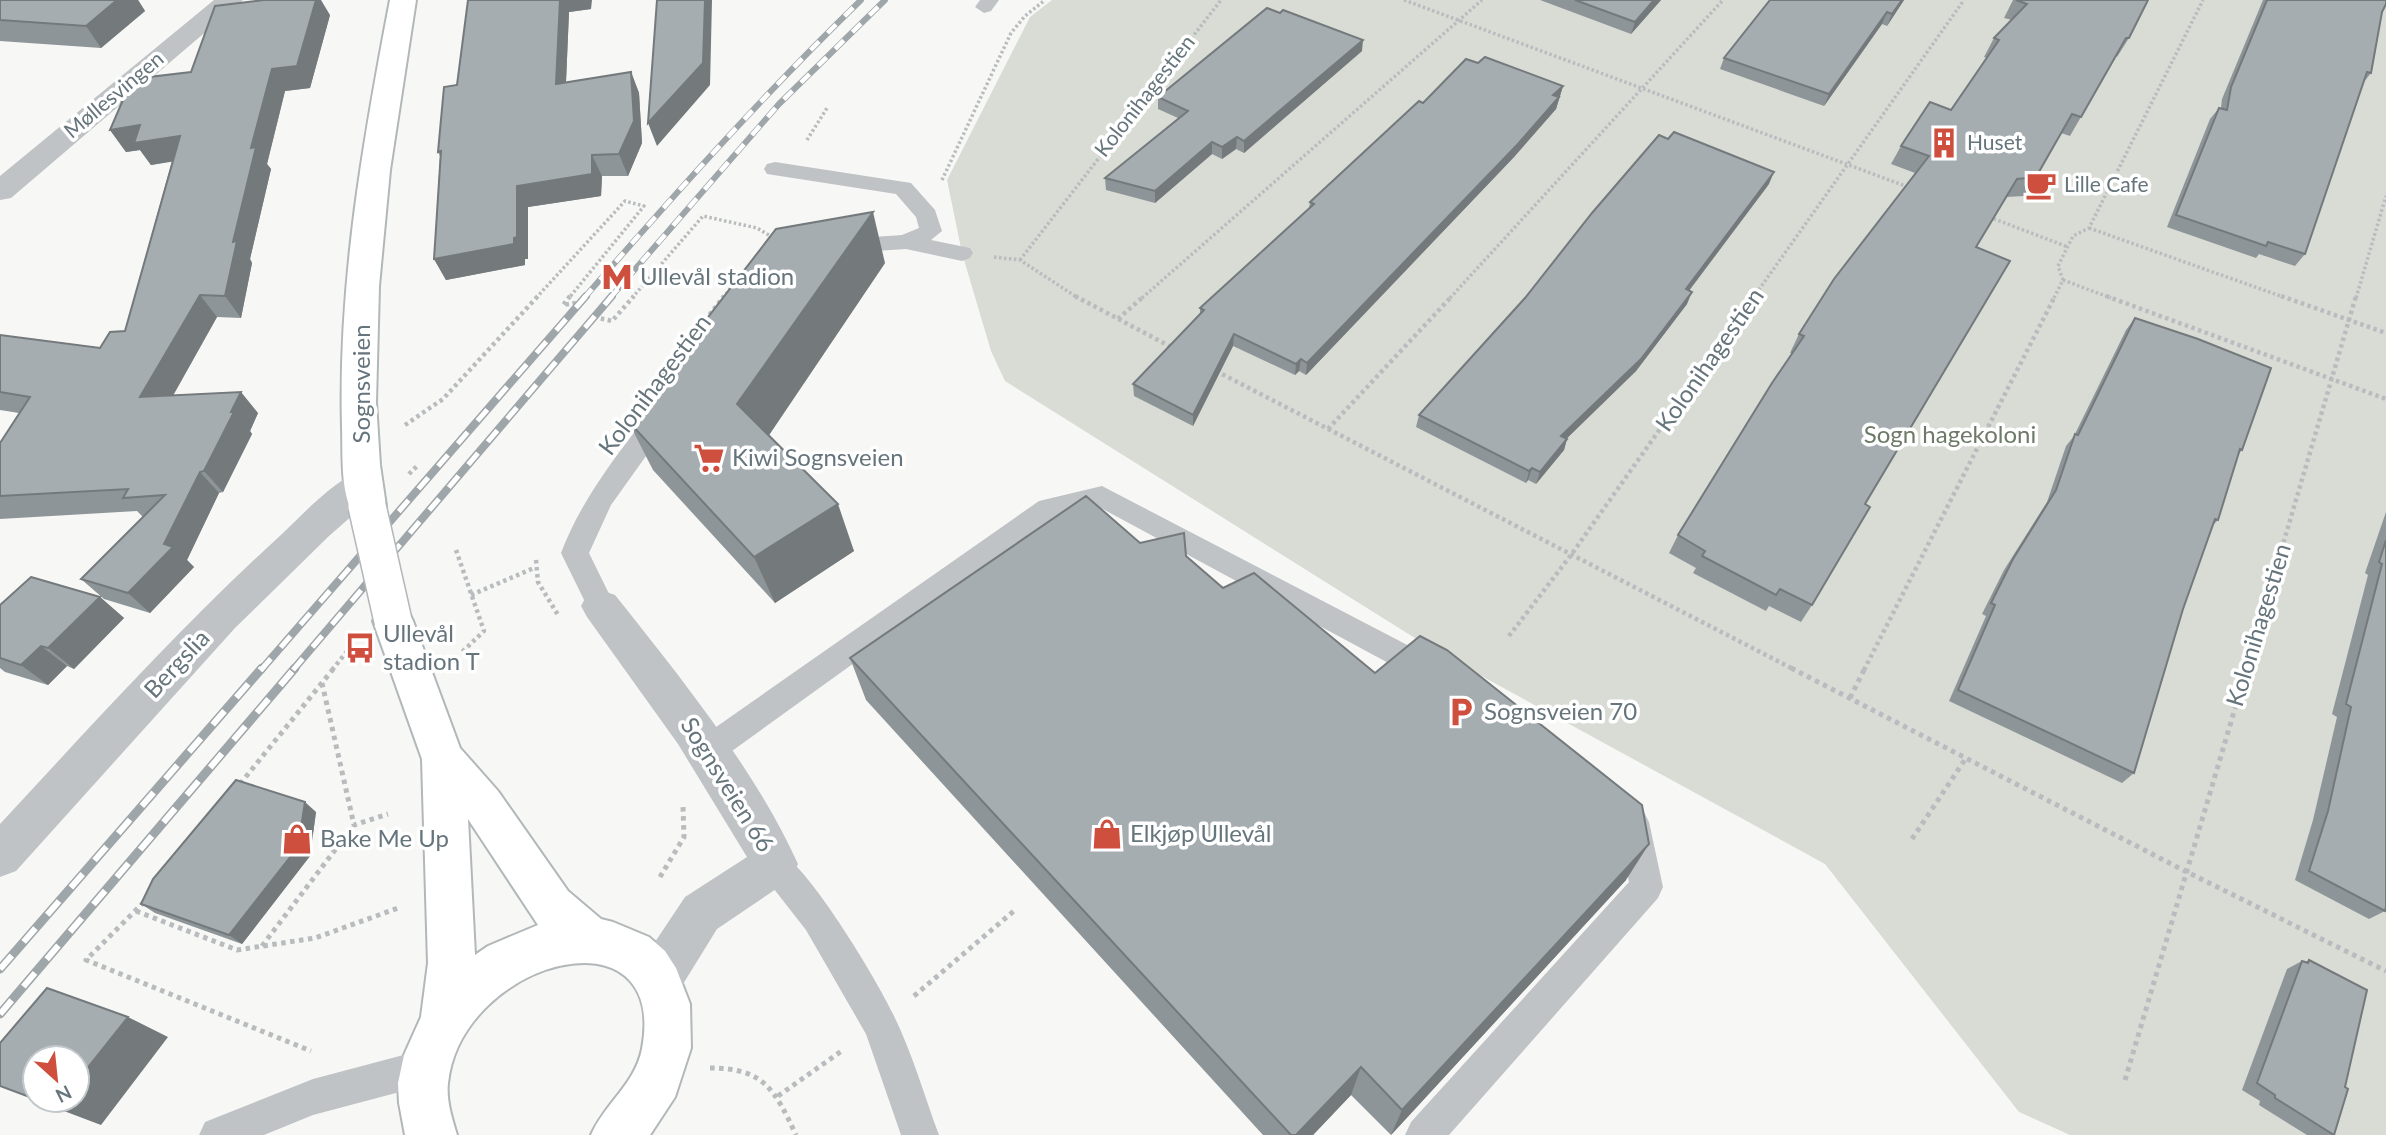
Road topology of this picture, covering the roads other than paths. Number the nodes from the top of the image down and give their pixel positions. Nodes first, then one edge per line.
1 (230, 0) edge
2 (403, 0) edge
3 (775, 169) dead end
4 (0, 191) edge
5 (906, 242) junction
6 (821, 250) edge
7 (962, 253) road end
8 (679, 394) edge
9 (366, 494) junction
10 (581, 613) joint
11 (1457, 685) edge
12 (707, 751) junction
13 (443, 759) junction
14 (1615, 807) edge
15 (0, 856) edge
16 (775, 864) junction
17 (590, 940) junction
18 (658, 980) junction
19 (444, 1023) junction
20 (426, 1067) junction
21 (642, 1112) edge
22 (218, 1135) edge
23 (431, 1135) edge
24 (920, 1135) edge
25 (1424, 1135) edge

1 - 4 street, Møllesvingen
2 - 9 main road, Sognsveien
3 - 5 lane
5 - 6 lane
5 - 7 lane
8 - 10 lane, Kolonihagestien
9 - 13 main road, Sognsveien, bridge
9 - 15 street, Bergslia
10 - 12 street, Sognsveien 66
11 - 12 lane
12 - 16 street, Sognsveien 66
13 - 17 main road, Sognsveien
13 - 19 main road, Sognsveien
14 - 25 lane
16 - 18 street, Sognsveien 66
16 - 24 lane
17 - 18 main road
17 - 19 main road
18 - 21 main road
19 - 20 main road
20 - 22 lane
20 - 23 main road

